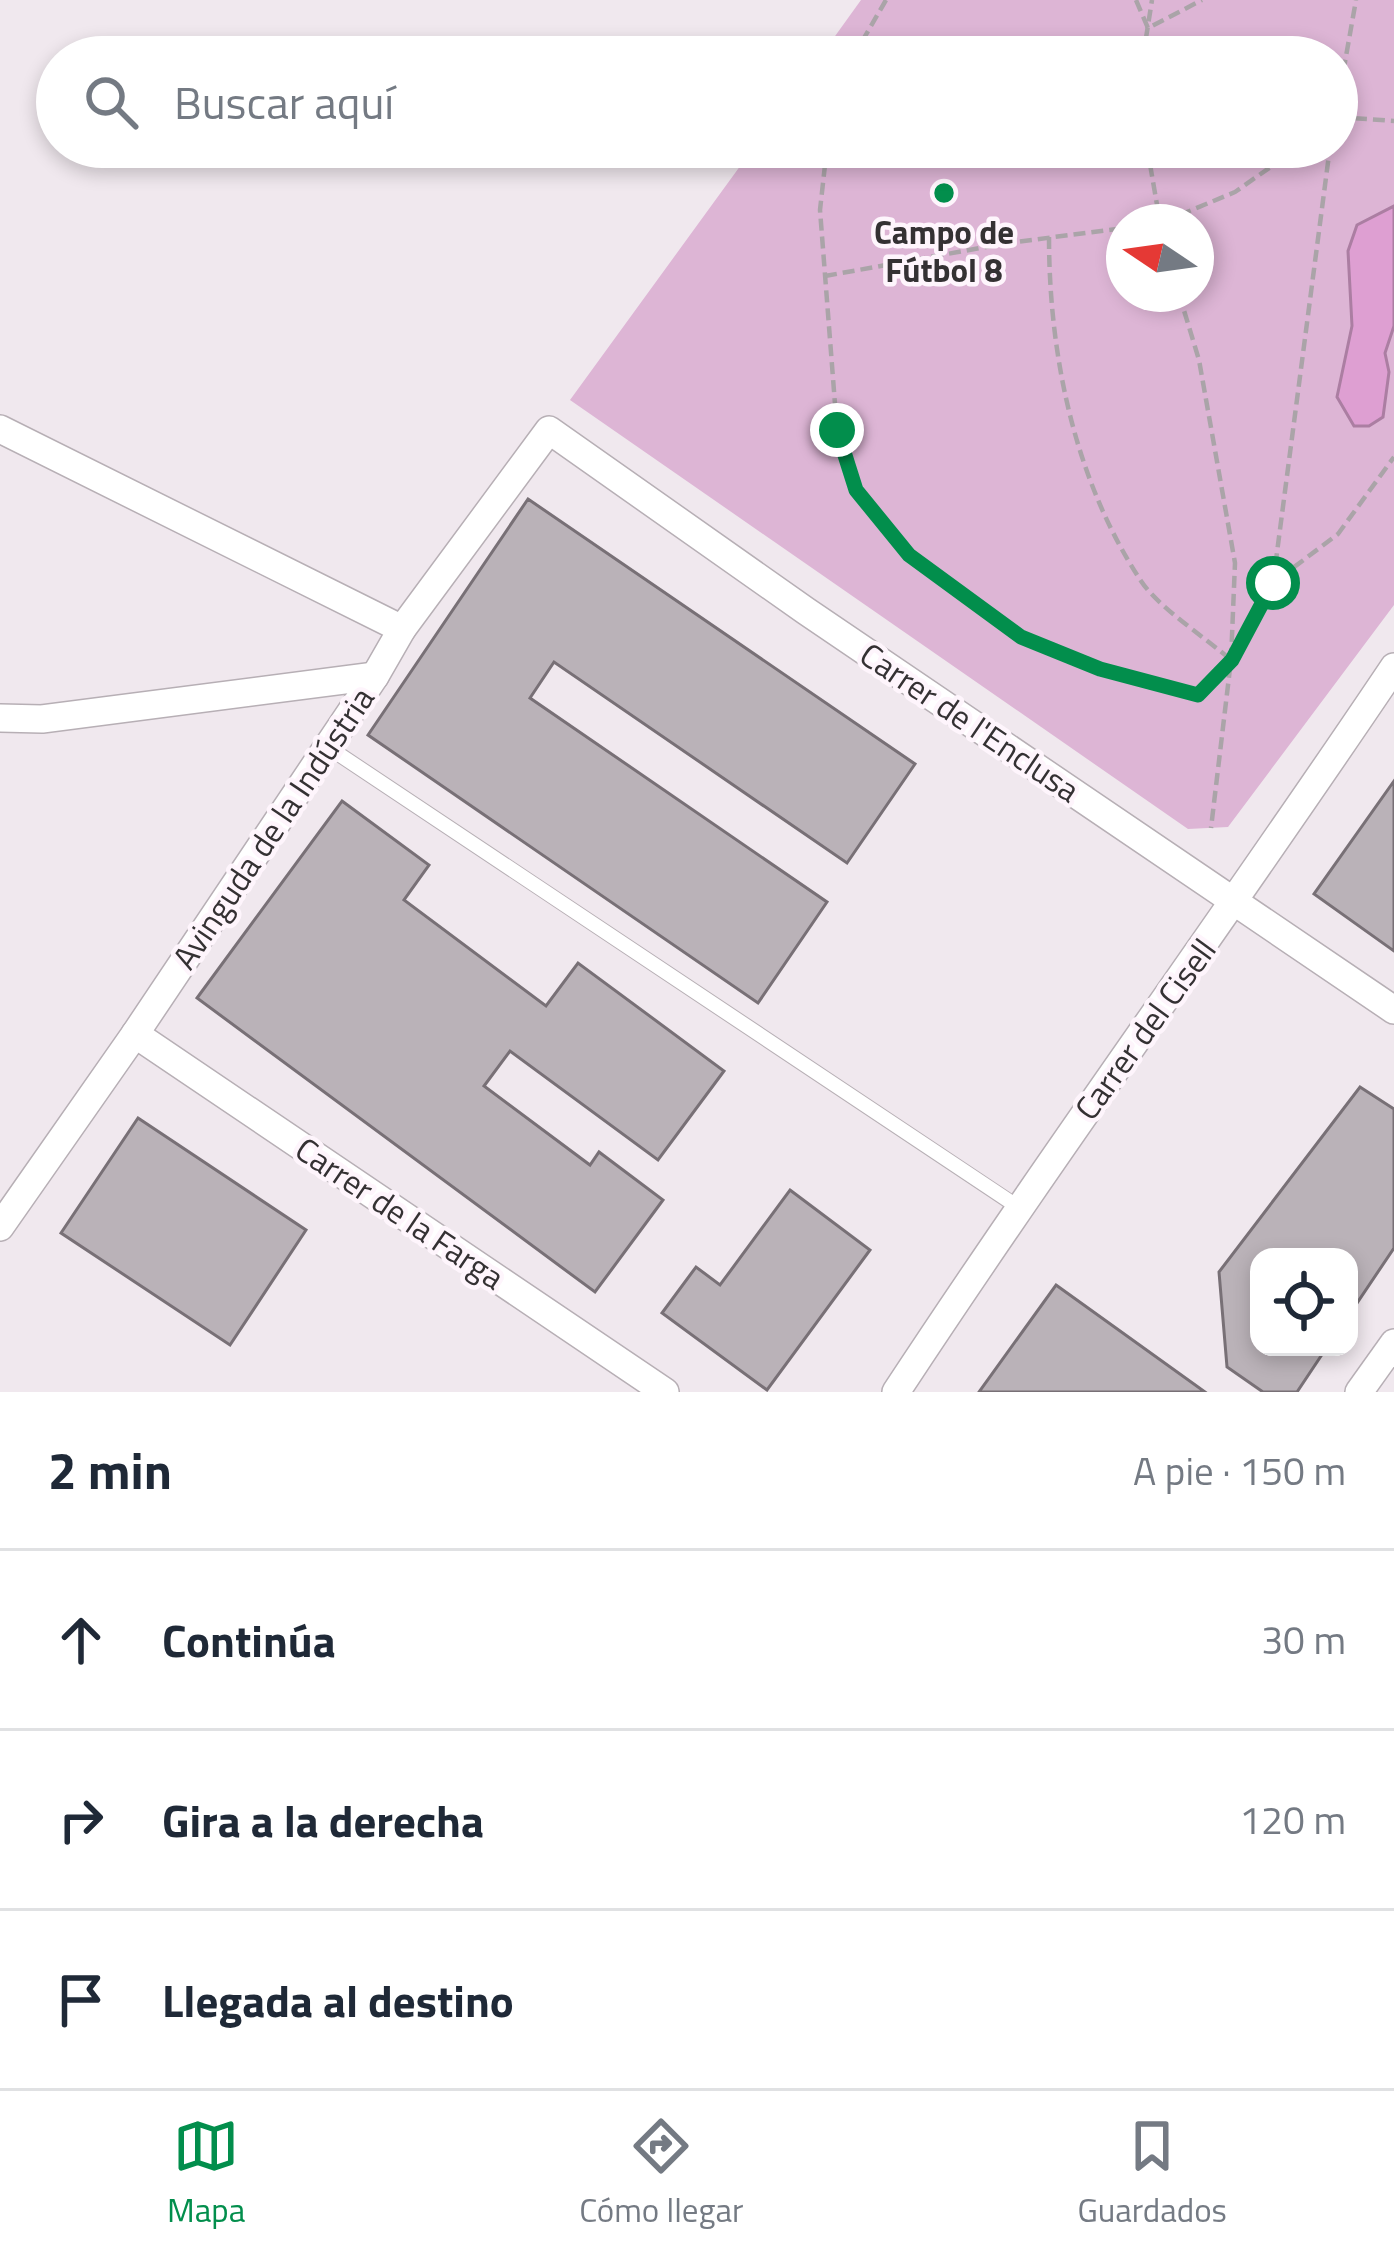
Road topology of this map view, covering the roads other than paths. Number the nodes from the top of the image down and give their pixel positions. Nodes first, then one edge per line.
1 (0, 429) edge
2 (549, 430) joint
3 (402, 629) junction
4 (1394, 667) edge
5 (375, 676) junction
6 (0, 718) edge
7 (328, 747) junction
8 (1237, 902) junction
9 (1394, 1010) edge
10 (135, 1034) junction
11 (1018, 1207) junction
12 (0, 1227) edge
13 (1394, 1342) edge
14 (665, 1392) edge
15 (896, 1392) edge
16 (1359, 1392) edge

1 - 3 street
2 - 3 street, Avinguda de la Indústria
2 - 8 street, Carrer de l'Enclusa
3 - 5 street, Avinguda de la Indústria
4 - 8 street, Carrer del Cisell
5 - 6 street
5 - 7 street, Avinguda de la Indústria
7 - 10 street, Avinguda de la Indústria
7 - 11 lane
8 - 9 street, Carrer de l'Enclusa
8 - 11 street, Carrer del Cisell
10 - 12 street, Avinguda de la Indústria
10 - 14 street, Carrer de la Farga
11 - 15 street, Carrer del Cisell
13 - 16 street

